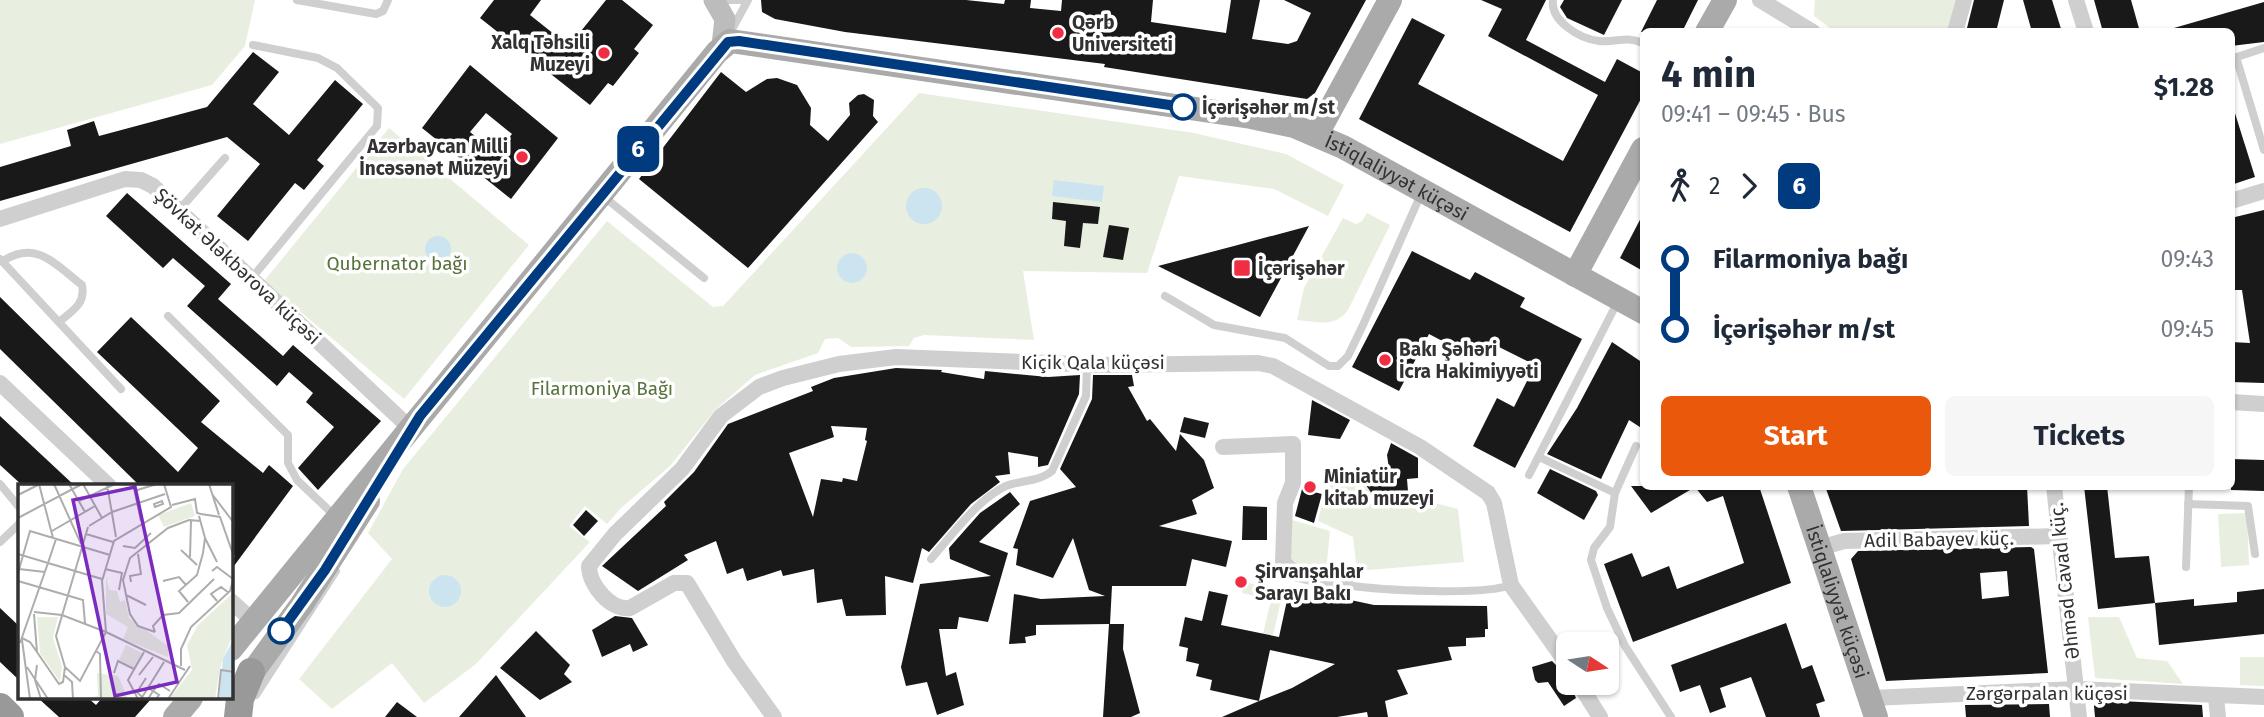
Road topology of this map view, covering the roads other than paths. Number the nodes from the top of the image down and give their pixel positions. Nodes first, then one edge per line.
1 (297, 0) edge
2 (388, 0) edge
3 (714, 0) edge
4 (720, 0) edge
5 (747, 0) edge
6 (1390, 0) edge
7 (1553, 0) edge
8 (1725, 0) edge
9 (1760, 0) edge
10 (1964, 0) edge
11 (2076, 0) edge
12 (1709, 28) edge
13 (1806, 28) edge
14 (1956, 28) edge
15 (2086, 28) edge
16 (1640, 42) edge
17 (253, 45) dead end
18 (722, 45) junction
19 (2264, 48) edge
20 (2235, 58) edge
21 (2235, 61) edge
22 (1317, 134) junction
23 (2264, 150) edge
24 (1640, 155) edge
25 (225, 158) dead end
26 (1422, 191) junction
27 (2264, 191) edge
28 (601, 194) junction
29 (2235, 200) edge
30 (178, 210) junction
31 (0, 219) edge
32 (2, 260) edge
33 (1575, 275) junction
34 (704, 278) dead end
35 (251, 279) junction
36 (1165, 296) dead end
37 (1619, 299) junction
38 (1640, 310) edge
39 (168, 316) dead end
40 (59, 322) junction
41 (1087, 364) junction
42 (1, 387) edge
43 (121, 389) dead end
44 (2235, 402) edge
45 (2264, 404) edge
46 (415, 422) junction
47 (1636, 446) dead end
48 (1223, 447) dead end
49 (1539, 457) junction
50 (1529, 475) dead end
51 (0, 484) edge
52 (107, 484) edge
53 (375, 489) junction
54 (1800, 490) edge
55 (2054, 490) edge
56 (2189, 490) edge
57 (1615, 493) junction
58 (2188, 504) junction
59 (18, 506) edge
60 (337, 518) junction
61 (18, 525) edge
62 (2059, 536) junction
63 (0, 542) edge
64 (1820, 548) junction
65 (2255, 554) dead end
66 (931, 559) dead end
67 (2186, 567) dead end
68 (1346, 584) joint
69 (1511, 585) junction
70 (233, 603) edge
71 (253, 621) junction
72 (233, 646) edge
73 (1556, 648) edge
74 (251, 672) junction
75 (2076, 689) junction
76 (1586, 695) edge
77 (2216, 697) junction
78 (2264, 697) edge
79 (189, 700) edge
80 (197, 700) edge
81 (0, 707) edge
82 (1874, 707) edge
83 (10, 717) edge
84 (175, 717) edge
85 (186, 717) edge
86 (228, 717) edge
87 (238, 717) edge
88 (247, 717) edge
89 (774, 717) edge
90 (1600, 717) edge
91 (1671, 717) edge
92 (2079, 717) edge
93 (2218, 717) edge

1 - 2 lane
3 - 18 main road
4 - 5 lane
5 - 18 lane
6 - 22 main road
7 - 16 lane
8 - 12 main road
9 - 13 street
10 - 14 street
11 - 15 street
17 - 35 lane
18 - 22 main road, İstiqlaliyyət küçəsi
18 - 28 main road
19 - 20 lane
21 - 23 lane
22 - 26 main road, İstiqlaliyyət küçəsi
24 - 33 main road
25 - 30 lane
26 - 33 main road, İstiqlaliyyət küçəsi
26 - 36 lane
27 - 29 street
28 - 34 lane
28 - 46 main road
30 - 31 street, Şövkət Ələkbərova küçəsi
30 - 35 street, Şövkət Ələkbərova küçəsi
32 - 40 lane
32 - 40 lane
33 - 37 main road, İstiqlaliyyət küçəsi
35 - 46 street, Şövkət Ələkbərova küçəsi
37 - 38 main road, İstiqlaliyyət küçəsi
37 - 49 lane
39 - 60 lane
40 - 43 lane
41 - 66 lane
41 - 69 street, Kiçik Qala küçəsi
41 - 89 street, Kiçik Qala küçəsi
42 - 52 street
44 - 45 street
46 - 53 main road
46 - 60 main road
47 - 57 lane
48 - 68 street
49 - 50 lane
49 - 57 lane
51 - 59 lane
53 - 74 main road
53 - 88 lane
54 - 64 main road, İstiqlaliyyət küçəsi
55 - 62 street, Əhməd Cavad küç.
56 - 58 lane
57 - 91 lane
58 - 65 lane
58 - 67 lane
60 - 71 main road
61 - 63 lane
62 - 64 street, Adil Babayev küç.
62 - 75 street, Əhməd Cavad küç.
64 - 82 main road, İstiqlaliyyət küçəsi
68 - 69 lane
69 - 73 street, Kiçik Qala küçəsi
70 - 71 street
71 - 72 main road
74 - 86 main road
74 - 87 highway
75 - 77 street, Zərgərpalan küçəsi
75 - 82 street, Zərgərpalan küçəsi
75 - 92 street, Əhməd Cavad küç.
76 - 90 street
77 - 78 street, Zərgərpalan küçəsi
77 - 93 street
79 - 84 main road
80 - 85 main road
81 - 83 highway

